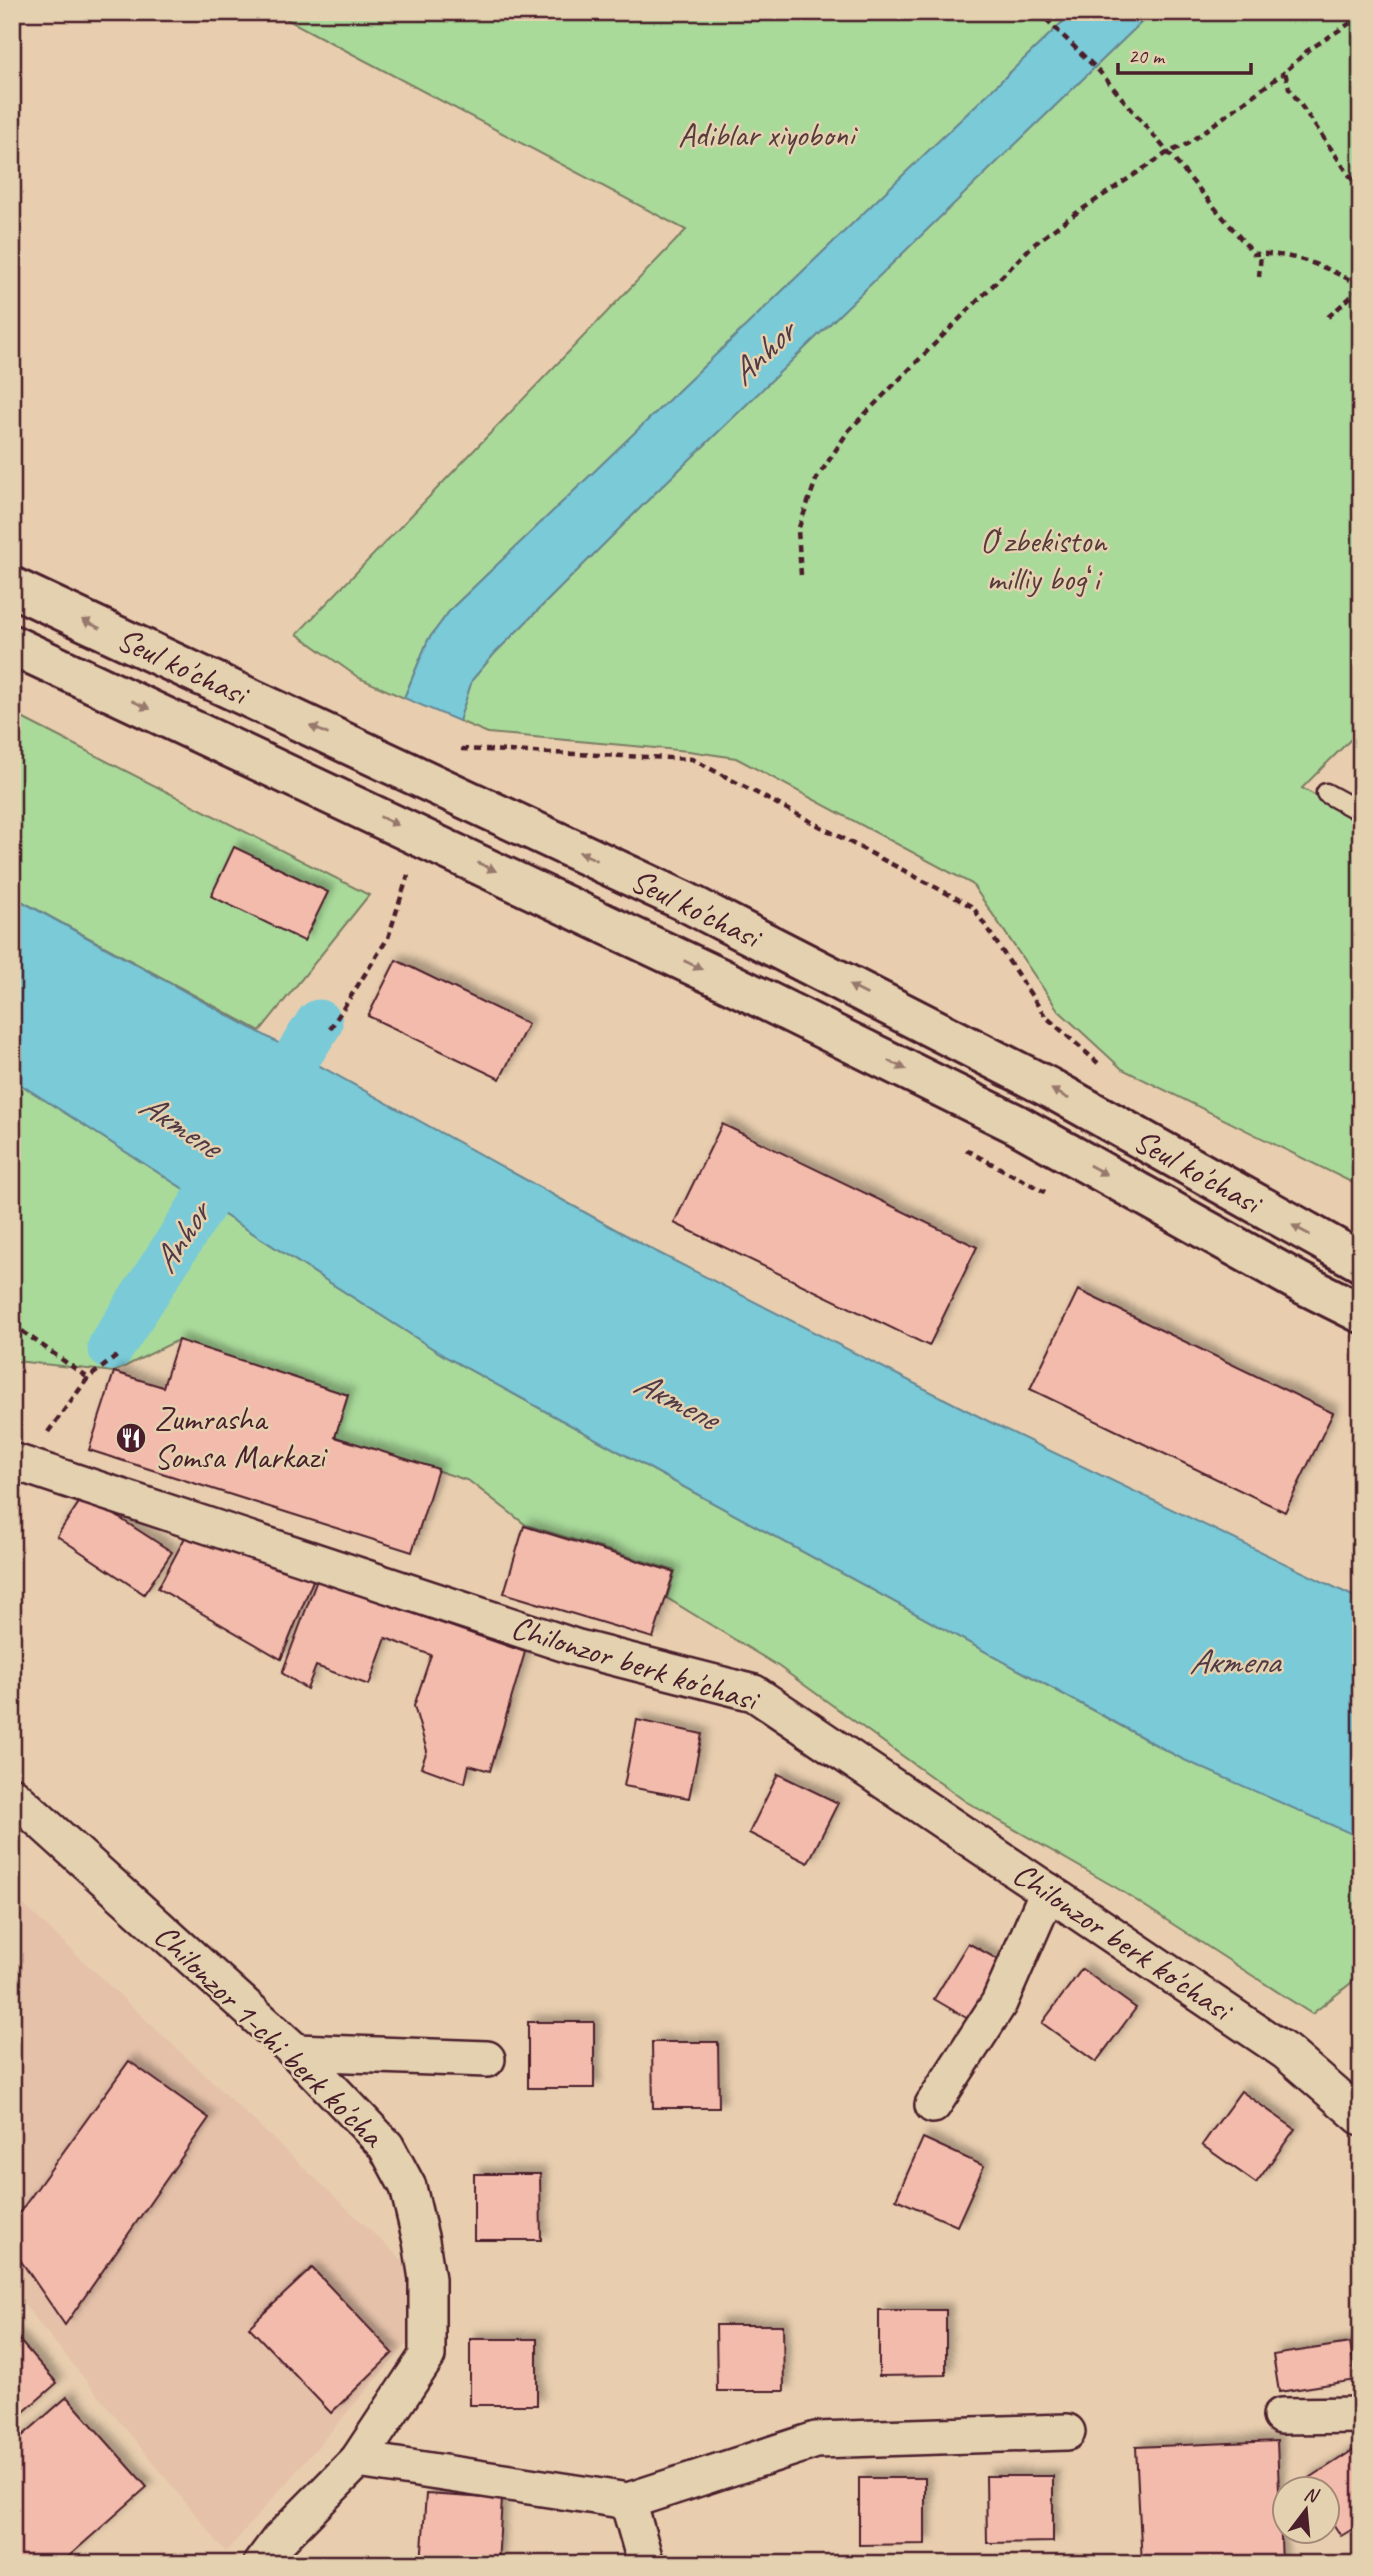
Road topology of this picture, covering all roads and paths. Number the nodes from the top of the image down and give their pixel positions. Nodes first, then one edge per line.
1 (1361, 16) edge
2 (1048, 21) dead end
3 (1285, 72) junction
4 (1167, 153) junction
5 (1361, 192) edge
6 (1261, 253) junction
7 (1259, 278) dead end
8 (1361, 287) edge
9 (1328, 317) dead end
10 (801, 575) dead end
11 (12, 587) edge
12 (12, 645) edge
13 (456, 749) dead end
14 (1326, 793) dead end
15 (1361, 812) edge
16 (420, 880) dead end
17 (330, 1029) dead end
18 (1104, 1068) dead end
19 (961, 1147) dead end
20 (1054, 1198) dead end
21 (1361, 1262) edge
22 (1361, 1313) edge
23 (12, 1324) edge
24 (117, 1356) dead end
25 (88, 1378) junction
26 (19, 1462) edge
27 (12, 1795) edge
28 (1048, 1891) junction
29 (296, 2052) junction
30 (487, 2059) dead end
31 (933, 2105) dead end
32 (1361, 2118) edge
33 (1361, 2414) edge
34 (1281, 2416) dead end
35 (1067, 2432) dead end
36 (358, 2460) junction
37 (628, 2501) junction
38 (261, 2564) edge
39 (646, 2564) edge

1 - 3 path
2 - 4 path
3 - 4 path
3 - 5 path
4 - 6 path
4 - 10 path
6 - 7 path
6 - 8 path
8 - 9 path
21 -> 11 main road, Seul ko'chasi
12 -> 22 main road, Seul ko'chasi
13 - 18 path
14 - 15 lane
16 - 17 path
19 - 20 path
23 - 25 path
24 - 25 path
25 - 26 path
26 - 28 street, Chilonzor berk ko'chasi
27 - 29 street, Chilonzor 1-chi berk ko'cha
28 - 31 street
28 - 32 street, Chilonzor berk ko'chasi
29 - 30 street
29 - 36 street, Chilonzor 1-chi berk ko'cha
33 - 34 street
35 - 37 street
36 - 37 street
36 - 38 street, Chilonzor 1-chi berk ko'cha
37 - 39 street

